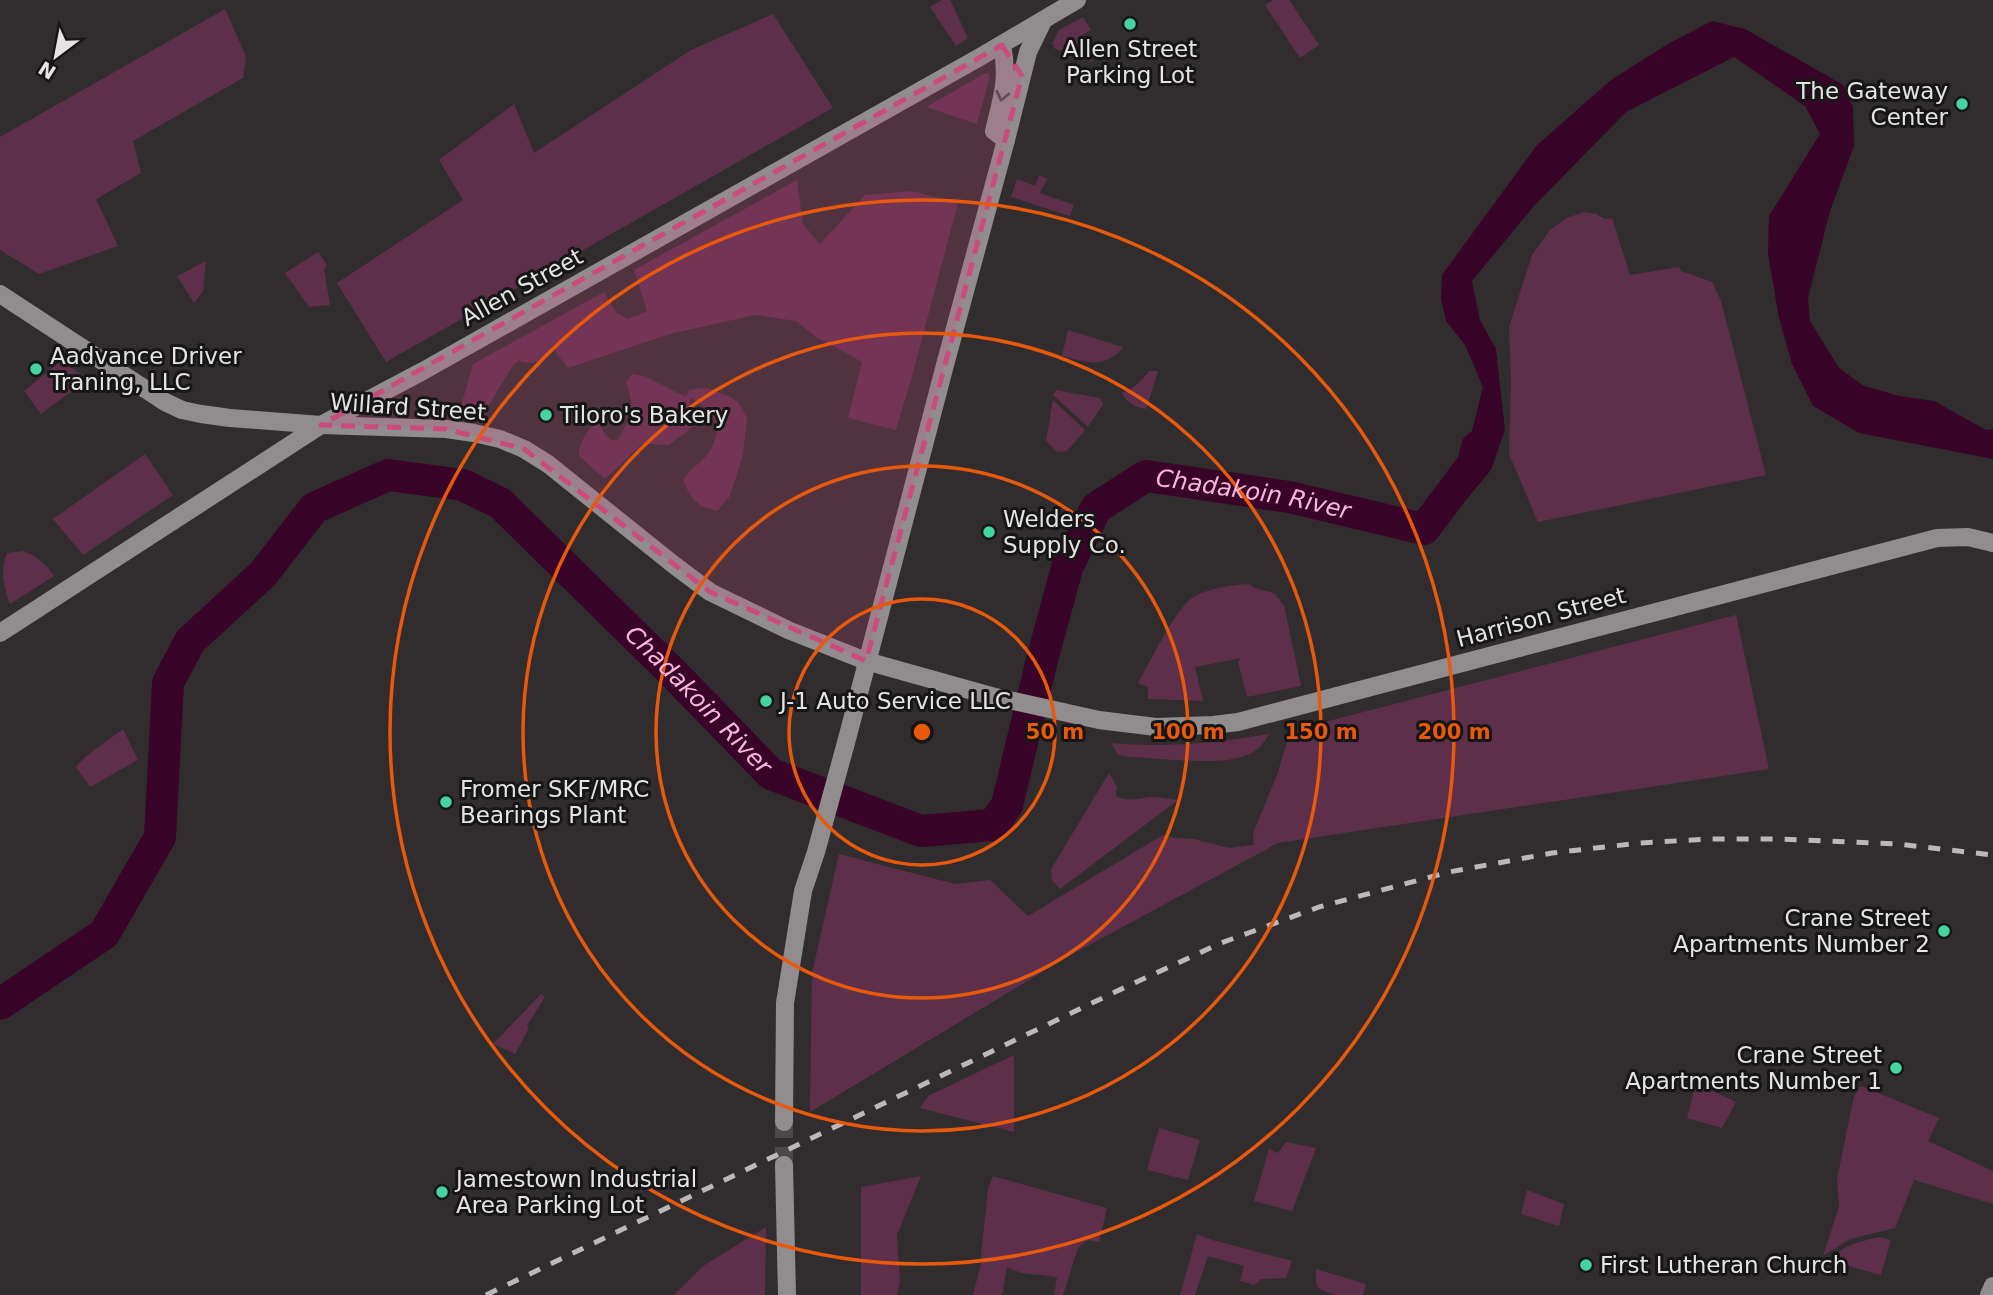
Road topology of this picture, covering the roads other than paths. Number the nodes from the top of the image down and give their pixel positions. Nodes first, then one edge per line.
1 (1077, 0) edge
2 (1043, 20) junction
3 (1002, 45) junction
4 (1022, 76) junction
5 (1006, 141) junction
6 (0, 294) edge
7 (321, 425) junction
8 (1993, 543) edge
9 (0, 632) edge
10 (866, 661) junction
11 (784, 1122) tunnel mouth
12 (784, 1165) tunnel mouth
13 (1993, 1286) edge
14 (787, 1295) edge
15 (1989, 1295) edge

1 - 2 street, Allen Street
2 - 3 street, Allen Street
2 - 4 street
3 - 4 street
3 -> 5 street
3 - 7 street, Allen Street
4 - 5 street
5 - 10 street
6 - 7 street, Willard Street
7 - 9 street, Allen Street
7 - 10 street, Willard Street
8 - 10 street, Harrison Street
10 - 11 street
12 - 14 street
13 - 15 street

